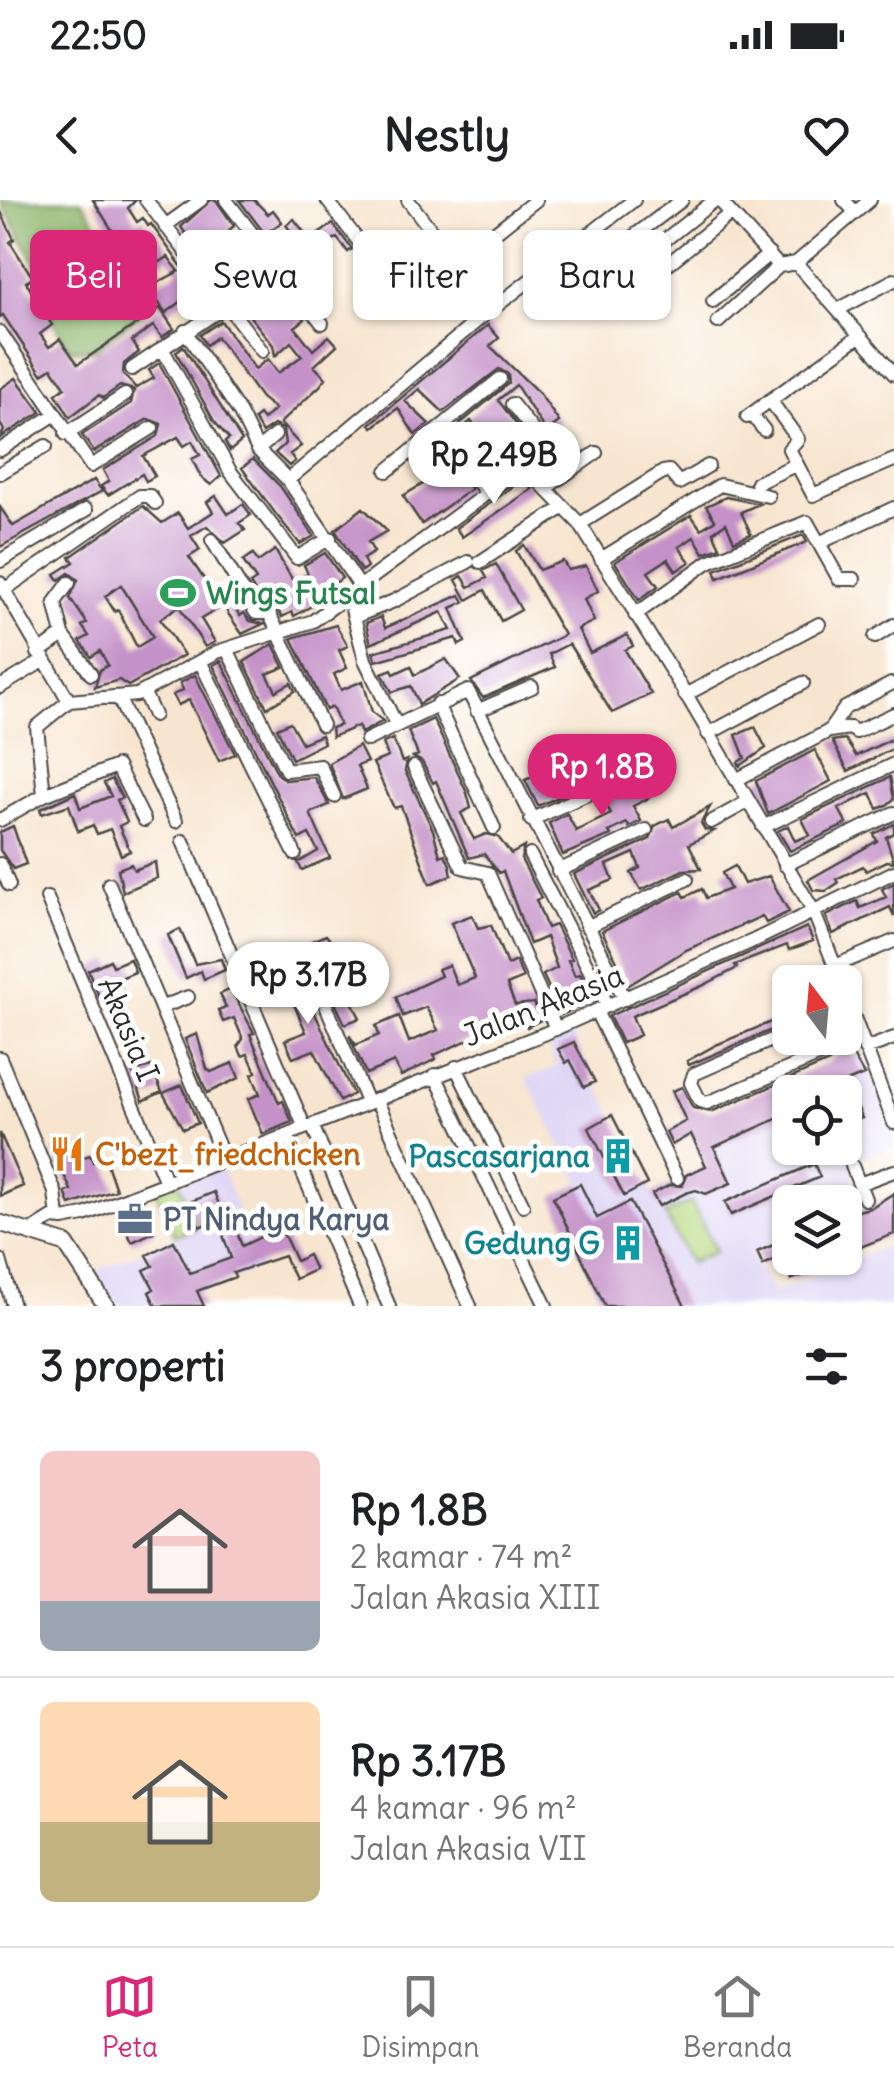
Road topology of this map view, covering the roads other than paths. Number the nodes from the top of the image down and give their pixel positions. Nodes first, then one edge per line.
1 (146, 200) edge
2 (201, 200) edge
3 (226, 200) edge
4 (327, 200) edge
5 (408, 200) edge
6 (536, 200) edge
7 (634, 200) edge
8 (682, 200) edge
9 (717, 200) edge
10 (844, 200) edge
11 (870, 200) edge
12 (854, 212) junction
13 (731, 213) junction
14 (165, 226) junction
15 (431, 230) edge
16 (498, 230) edge
17 (642, 230) edge
18 (353, 234) edge
19 (671, 236) edge
20 (177, 242) edge
21 (769, 254) junction
22 (671, 262) edge
23 (796, 263) junction
24 (780, 266) junction
25 (894, 280) edge
26 (712, 301) dead end
27 (839, 309) junction
28 (203, 320) edge
29 (236, 320) edge
30 (718, 322) dead end
31 (322, 324) dead end
32 (186, 331) junction
33 (0, 332) edge
34 (858, 336) junction
35 (162, 348) junction
36 (262, 352) dead end
37 (894, 353) edge
38 (881, 361) junction
39 (132, 369) dead end
40 (894, 374) edge
41 (500, 378) dead end
42 (125, 395) dead end
43 (770, 400) junction
44 (512, 404) dead end
45 (54, 414) junction
46 (152, 428) dead end
47 (440, 428) junction
48 (764, 430) dead end
49 (66, 434) junction
50 (275, 435) dead end
51 (46, 446) dead end
52 (0, 450) edge
53 (258, 450) junction
54 (596, 452) dead end
55 (894, 460) edge
56 (797, 464) junction
57 (524, 466) junction
58 (708, 466) dead end
59 (387, 472) dead end
60 (0, 473) edge
61 (288, 480) junction
62 (757, 484) dead end
63 (546, 488) junction
64 (486, 494) junction
65 (768, 496) dead end
66 (155, 503) dead end
67 (564, 508) junction
68 (894, 508) edge
69 (86, 510) dead end
70 (580, 524) junction
71 (330, 538) junction
72 (212, 540) dead end
73 (819, 543) junction
74 (601, 559) junction
75 (0, 561) edge
76 (854, 579) dead end
77 (69, 582) dead end
78 (2, 587) edge
79 (354, 590) junction
80 (634, 615) junction
81 (354, 616) junction
82 (819, 624) dead end
83 (894, 625) edge
84 (277, 632) junction
85 (63, 635) junction
86 (875, 636) dead end
87 (227, 649) junction
88 (41, 657) junction
89 (200, 661) junction
90 (91, 674) dead end
91 (802, 683) dead end
92 (891, 684) dead end
93 (0, 687) edge
94 (532, 687) dead end
95 (144, 693) junction
96 (686, 695) junction
97 (120, 699) junction
98 (69, 701) junction
99 (437, 704) junction
100 (477, 711) junction
101 (894, 714) edge
102 (154, 715) dead end
103 (396, 724) junction
104 (322, 726) dead end
105 (829, 731) junction
106 (708, 734) junction
107 (367, 740) dead end
108 (894, 764) edge
109 (414, 768) dead end
110 (620, 780) dead end
111 (736, 780) junction
112 (44, 795) junction
113 (334, 796) dead end
114 (748, 801) junction
115 (894, 813) edge
116 (0, 820) edge
117 (144, 820) dead end
118 (531, 820) junction
119 (176, 821) dead end
120 (710, 822) dead end
121 (763, 827) junction
122 (494, 828) dead end
123 (646, 830) dead end
124 (184, 841) dead end
125 (295, 854) dead end
126 (530, 855) dead end
127 (0, 864) edge
128 (784, 866) junction
129 (558, 871) junction
130 (894, 872) edge
131 (687, 879) dead end
132 (109, 884) dead end
133 (9, 885) dead end
134 (47, 898) dead end
135 (813, 910) junction
136 (586, 927) junction
137 (894, 941) edge
138 (305, 956) dead end
139 (835, 965) edge
140 (837, 965) edge
141 (188, 997) dead end
142 (625, 999) junction
143 (162, 1006) junction
144 (602, 1008) junction
145 (556, 1029) junction
146 (894, 1038) edge
147 (772, 1040) edge
148 (862, 1044) edge
149 (865, 1049) junction
150 (818, 1055) edge
151 (0, 1058) edge
152 (456, 1068) junction
153 (436, 1075) junction
154 (372, 1100) junction
155 (894, 1122) edge
156 (309, 1126) junction
157 (287, 1136) junction
158 (224, 1159) junction
159 (852, 1166) dead end
160 (894, 1171) edge
161 (677, 1178) dead end
162 (166, 1180) junction
163 (859, 1184) junction
164 (865, 1199) dead end
165 (523, 1205) dead end
166 (60, 1218) junction
167 (0, 1226) edge
168 (33, 1230) junction
169 (66, 1244) junction
170 (0, 1260) edge
171 (13, 1306) edge
172 (96, 1306) edge
173 (106, 1306) edge
174 (360, 1306) edge
175 (389, 1306) edge
176 (470, 1306) edge
177 (546, 1306) edge

1 - 14 street
2 - 14 street
3 - 31 street
4 - 18 street
5 - 15 street
6 - 16 street
7 - 61 street
8 - 17 street
9 - 13 street
9 - 19 street
10 - 12 street
11 - 12 street
12 - 23 street
13 - 21 street
13 - 22 street
14 - 20 street
21 - 24 street
21 - 26 street
23 - 24 street
23 - 27 street
24 - 30 street
25 - 27 street
27 - 34 street
28 - 32 street
29 - 36 street
32 - 35 street
32 - 53 street
33 - 45 street
34 - 38 street
34 - 43 street
35 - 39 street
35 - 71 street
37 - 38 street
38 - 40 street
41 - 47 street
42 - 49 street
43 - 48 street
43 - 56 street
44 - 57 street
45 - 49 street
45 - 52 street
46 - 49 street
47 - 59 street
47 - 64 street
50 - 53 street
51 - 60 street
53 - 61 street
54 - 63 street
55 - 56 street
56 - 62 street
57 - 63 street
57 - 64 street
58 - 70 street
61 - 71 street
63 - 67 street
64 - 79 street
65 - 74 street
66 - 78 street
67 - 70 street
67 - 81 street
68 - 73 street
69 - 75 street
70 - 74 street
71 - 79 street
72 - 84 street
73 - 76 street
73 - 80 street
74 - 80 street
77 - 85 street
78 - 88 street
79 - 81 street
79 - 84 street
80 - 96 street
81 - 103 street
82 - 96 street
83 - 86 street
84 - 87 street
84 - 104 street
85 - 88 street
85 - 90 street
87 - 89 street
87 - 113 street
88 - 93 street
88 - 98 street
89 - 95 street
89 - 125 street
91 - 106 street
92 - 105 street
94 - 100 street
95 - 97 street
95 - 102 street
96 - 106 street
97 - 98 street
97 - 119 street
98 - 112 street
99 - 100 street
99 - 103 street
99 - 122 street
100 - 118 street
101 - 105 street
103 - 107 street
105 - 111 street
106 - 111 street
108 - 121 street
109 - 145 street
110 - 118 street
111 - 114 street
112 - 116 street
112 - 117 street
114 - 120 street
114 - 121 street
115 - 128 street
118 - 129 street
121 - 128 street
123 - 129 street
124 - 156 street
126 - 144 street
127 - 133 street
128 - 135 street
129 - 136 street
130 - 135 street, Jalan Akasia
131 - 136 street
132 - 143 street
134 - 162 street, Akasia I
135 - 139 street
135 - 142 street, Jalan Akasia
136 - 142 street
137 - 140 street
138 - 154 street
141 - 143 street
142 - 144 street, Jalan Akasia
143 - 158 street
144 - 145 street, Jalan Akasia
144 - 161 street
145 - 152 street, Jalan Akasia
146 - 149 street
147 - 150 street
148 - 149 street
149 - 155 street
151 - 166 street
152 - 153 street, Jalan Akasia
152 - 165 street
153 - 154 street, Jalan Akasia
153 - 177 street
154 - 156 street, Jalan Akasia
154 - 176 street
156 - 157 street, Jalan Akasia
156 - 175 street
157 - 158 street, Jalan Akasia
157 - 174 street
158 - 162 street, Jalan Akasia
159 - 163 street
160 - 163 street
162 - 166 street, Jalan Akasia
163 - 164 street
166 - 168 street, Jalan Akasia
166 - 169 street
167 - 168 main road
167 - 172 main road
168 - 169 main road
169 - 173 main road
170 - 171 street

